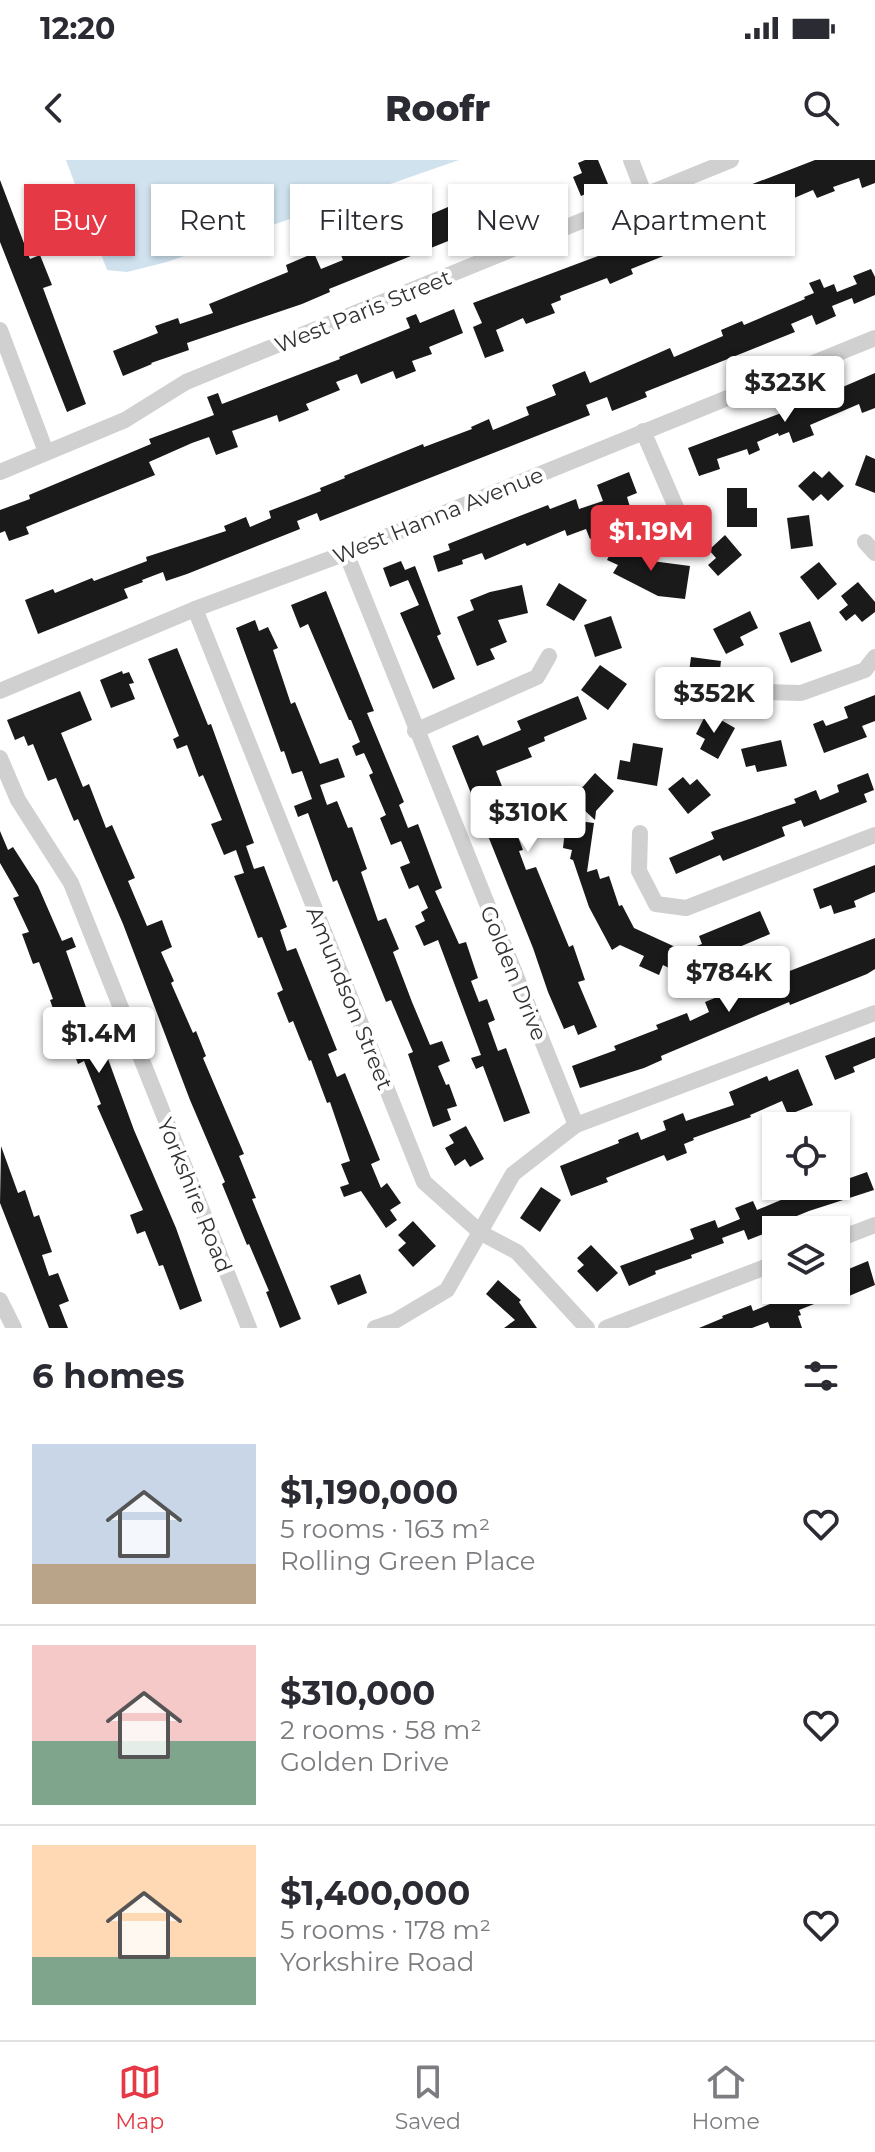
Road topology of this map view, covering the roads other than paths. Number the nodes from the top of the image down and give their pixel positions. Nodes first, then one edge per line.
1 (631, 160) edge
2 (731, 160) edge
3 (640, 184) edge
4 (674, 184) edge
5 (584, 221) edge
6 (0, 330) edge
7 (875, 338) edge
8 (643, 431) junction
9 (46, 452) junction
10 (0, 472) edge
11 (678, 512) dead end
12 (346, 553) junction
13 (195, 609) junction
14 (549, 656) dead end
15 (875, 657) edge
16 (0, 691) edge
17 (764, 692) dead end
18 (415, 731) junction
19 (0, 758) edge
20 (640, 833) dead end
21 (875, 835) edge
22 (875, 1013) edge
23 (576, 1125) junction
24 (875, 1225) edge
25 (481, 1233) junction
26 (850, 1235) edge
27 (762, 1268) edge
28 (0, 1300) edge
29 (397, 1324) edge
30 (14, 1328) edge
31 (249, 1328) edge
32 (375, 1328) edge
33 (587, 1328) edge
34 (606, 1328) edge

1 - 3 street
2 - 4 street, West Paris Street
5 - 9 street, West Paris Street
6 - 9 street
7 - 8 street, West Hanna Avenue
8 - 11 street
8 - 12 street, West Hanna Avenue
9 - 10 street, West Paris Street
12 - 13 street, West Hanna Avenue
12 - 18 street, Golden Drive
13 - 16 street, West Hanna Avenue
13 - 25 street, Amundson Street
14 - 18 street
15 - 17 street
18 - 23 street, Golden Drive
19 - 31 street, Yorkshire Road
20 - 21 street
22 - 23 street
23 - 25 street
24 - 26 street
25 - 29 street
25 - 33 street, Amundson Street
27 - 34 street
28 - 30 street
29 - 32 street

